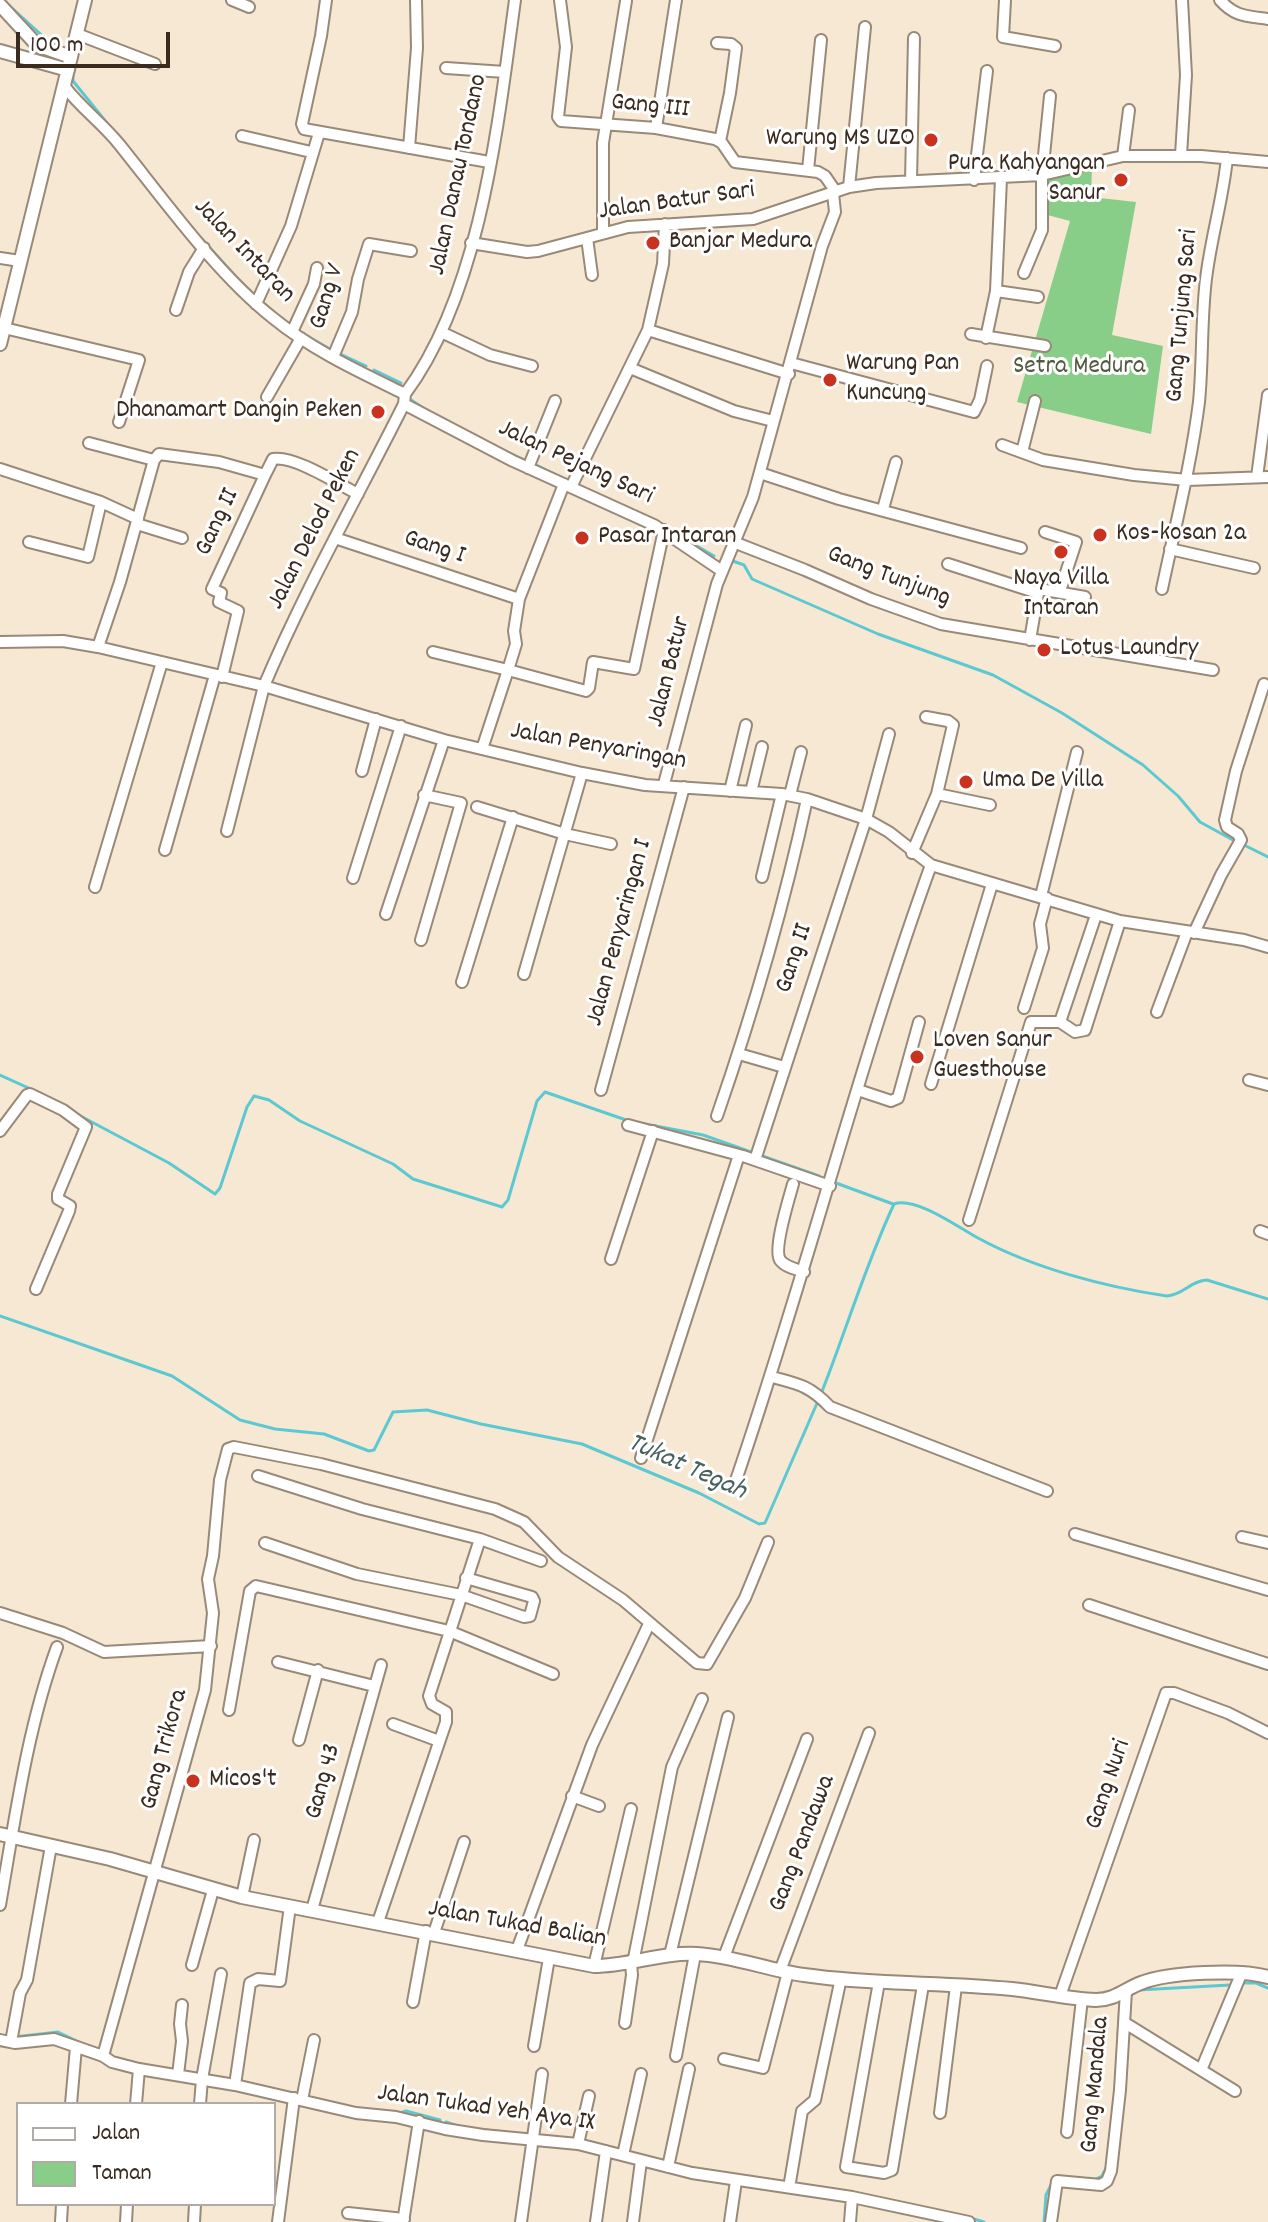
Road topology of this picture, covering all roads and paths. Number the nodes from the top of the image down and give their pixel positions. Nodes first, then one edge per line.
1 (85, 0) edge
2 (232, 0) edge
3 (326, 0) edge
4 (416, 0) edge
5 (515, 0) edge
6 (560, 0) edge
7 (676, 0) edge
8 (1005, 0) edge
9 (1182, 0) edge
10 (1220, 0) edge
11 (626, 1) edge
12 (0, 5) edge
13 (249, 7) dead end
14 (1268, 19) edge
15 (865, 27) dead end
16 (77, 34) junction
17 (914, 38) dead end
18 (821, 40) dead end
19 (717, 43) dead end
20 (1055, 46) dead end
21 (0, 51) edge
22 (54, 60) junction
23 (70, 64) junction
24 (155, 64) dead end
25 (446, 68) dead end
26 (987, 71) dead end
27 (505, 72) junction
28 (65, 87) junction
29 (1050, 96) dead end
30 (61, 105) junction
31 (78, 105) junction
32 (1129, 110) dead end
33 (605, 125) junction
34 (656, 128) junction
35 (319, 133) junction
36 (242, 136) dead end
37 (720, 141) junction
38 (409, 148) junction
39 (311, 152) junction
40 (1181, 155) junction
41 (1123, 156) junction
42 (1227, 158) junction
43 (489, 162) junction
44 (1268, 162) edge
45 (808, 170) junction
46 (1042, 175) junction
47 (1001, 179) junction
48 (974, 180) junction
49 (911, 181) junction
50 (849, 187) junction
51 (834, 193) junction
52 (665, 224) junction
53 (603, 232) junction
54 (587, 238) junction
55 (471, 243) junction
56 (204, 248) junction
57 (411, 251) dead end
58 (0, 258) edge
59 (20, 261) junction
60 (317, 268) dead end
61 (1024, 273) dead end
62 (592, 275) dead end
63 (996, 291) junction
64 (1038, 297) dead end
65 (256, 304) junction
66 (176, 310) dead end
67 (4, 328) junction
68 (648, 330) junction
69 (441, 332) junction
70 (971, 334) dead end
71 (296, 335) junction
72 (986, 338) junction
73 (0, 344) edge
74 (1045, 346) dead end
75 (333, 357) junction
76 (532, 366) dead end
77 (987, 366) dead end
78 (630, 368) junction
79 (790, 369) junction
80 (1268, 395) edge
81 (267, 397) dead end
82 (405, 399) junction
83 (555, 401) dead end
84 (1035, 401) dead end
85 (773, 421) junction
86 (119, 422) dead end
87 (89, 443) dead end
88 (1002, 445) dead end
89 (1022, 452) junction
90 (154, 460) junction
91 (896, 462) dead end
92 (528, 468) junction
93 (0, 469) edge
94 (760, 473) junction
95 (265, 475) junction
96 (1263, 477) edge
97 (1187, 480) junction
98 (567, 486) junction
99 (358, 494) junction
100 (101, 502) junction
101 (883, 509) junction
102 (137, 521) junction
103 (664, 530) junction
104 (1045, 532) dead end
105 (182, 538) dead end
106 (335, 538) junction
107 (29, 542) dead end
108 (736, 543) junction
109 (1021, 548) dead end
110 (1170, 549) junction
111 (948, 564) dead end
112 (1254, 568) dead end
113 (722, 571) junction
114 (1162, 589) dead end
115 (1060, 591) junction
116 (1038, 593) junction
117 (1085, 597) dead end
118 (519, 599) junction
119 (1030, 640) junction
120 (0, 642) edge
121 (98, 647) junction
122 (433, 652) dead end
123 (162, 662) junction
124 (508, 670) junction
125 (1213, 670) dead end
126 (218, 676) junction
127 (1264, 684) dead end
128 (264, 686) junction
129 (926, 717) dead end
130 (376, 719) junction
131 (746, 725) dead end
132 (401, 726) junction
133 (889, 734) dead end
134 (444, 740) junction
135 (762, 747) dead end
136 (482, 749) junction
137 (801, 752) dead end
138 (1077, 752) dead end
139 (362, 771) dead end
140 (582, 773) junction
141 (664, 784) junction
142 (684, 787) junction
143 (730, 791) junction
144 (751, 792) junction
145 (937, 794) junction
146 (424, 795) junction
147 (786, 795) junction
148 (807, 799) junction
149 (990, 805) dead end
150 (477, 807) dead end
151 (513, 817) junction
152 (866, 819) junction
153 (227, 831) dead end
154 (565, 834) junction
155 (611, 844) dead end
156 (165, 850) dead end
157 (912, 853) junction
158 (931, 865) junction
159 (762, 877) dead end
160 (353, 878) dead end
161 (992, 884) junction
162 (95, 887) dead end
163 (1044, 897) junction
164 (386, 914) dead end
165 (1096, 915) junction
166 (1120, 921) junction
167 (1190, 932) junction
168 (421, 940) dead end
169 (1268, 947) edge
170 (524, 974) dead end
171 (462, 982) dead end
172 (1024, 1008) dead end
173 (1157, 1012) dead end
174 (919, 1022) dead end
175 (1060, 1022) junction
176 (739, 1054) junction
177 (784, 1067) junction
178 (1249, 1080) dead end
179 (931, 1084) dead end
180 (1268, 1085) edge
181 (601, 1090) dead end
182 (858, 1090) junction
183 (717, 1116) dead end
184 (628, 1125) dead end
185 (0, 1131) edge
186 (653, 1131) junction
187 (739, 1155) junction
188 (757, 1156) junction
189 (793, 1184) dead end
190 (830, 1186) junction
191 (969, 1220) dead end
192 (611, 1259) dead end
193 (804, 1272) junction
194 (36, 1289) dead end
195 (772, 1377) junction
196 (641, 1458) dead end
197 (258, 1476) dead end
198 (734, 1486) dead end
199 (1047, 1491) dead end
200 (1075, 1534) dead end
201 (1242, 1537) dead end
202 (480, 1539) junction
203 (768, 1542) dead end
204 (265, 1543) dead end
205 (1268, 1543) edge
206 (541, 1561) dead end
207 (466, 1578) junction
208 (1268, 1590) edge
209 (461, 1595) junction
210 (1089, 1605) dead end
211 (0, 1613) edge
212 (649, 1624) junction
213 (449, 1631) junction
214 (211, 1646) junction
215 (57, 1647) dead end
216 (278, 1662) dead end
217 (1268, 1664) edge
218 (381, 1665) dead end
219 (318, 1670) junction
220 (553, 1674) dead end
221 (374, 1686) junction
222 (702, 1699) dead end
223 (229, 1710) dead end
224 (728, 1717) dead end
225 (393, 1724) dead end
226 (869, 1733) dead end
227 (1268, 1733) edge
228 (807, 1739) dead end
229 (299, 1740) dead end
230 (439, 1741) junction
231 (572, 1796) junction
232 (599, 1806) dead end
233 (631, 1809) dead end
234 (6, 1835) edge
235 (254, 1840) dead end
236 (464, 1842) dead end
237 (51, 1846) junction
238 (155, 1872) junction
239 (213, 1890) junction
240 (242, 1897) junction
241 (0, 1905) edge
242 (290, 1906) junction
243 (312, 1910) junction
244 (378, 1922) junction
245 (430, 1932) junction
246 (517, 1950) junction
247 (695, 1954) junction
248 (670, 1955) junction
249 (724, 1957) junction
250 (549, 1958) junction
251 (632, 1963) junction
252 (192, 1965) dead end
253 (594, 1966) junction
254 (784, 1972) junction
255 (1242, 1972) junction
256 (221, 1974) dead end
257 (1268, 1977) edge
258 (841, 1978) junction
259 (879, 1982) junction
260 (923, 1985) junction
261 (956, 1986) junction
262 (1126, 1991) junction
263 (1060, 1996) junction
264 (1082, 1999) junction
265 (413, 2002) dead end
266 (182, 2005) dead end
267 (625, 2023) dead end
268 (1125, 2023) junction
269 (314, 2040) dead end
270 (5, 2041) edge
271 (534, 2046) dead end
272 (76, 2047) junction
273 (103, 2056) junction
274 (676, 2056) dead end
275 (724, 2059) dead end
276 (139, 2069) junction
277 (689, 2069) dead end
278 (1201, 2070) junction
279 (542, 2074) dead end
280 (641, 2074) dead end
281 (178, 2075) junction
282 (202, 2079) junction
283 (235, 2085) junction
284 (1235, 2091) dead end
285 (589, 2096) dead end
286 (298, 2099) junction
287 (71, 2102) edge
288 (136, 2102) edge
289 (200, 2102) edge
290 (940, 2113) dead end
291 (419, 2121) junction
292 (1067, 2132) dead end
293 (531, 2138) junction
294 (579, 2141) junction
295 (606, 2151) junction
296 (623, 2155) junction
297 (641, 2161) junction
298 (668, 2167) junction
299 (736, 2181) junction
300 (790, 2182) dead end
301 (852, 2197) junction
302 (348, 2213) dead end
303 (943, 2219) edge
304 (403, 2221) edge
305 (278, 2222) edge
306 (521, 2222) edge
307 (596, 2222) edge
308 (633, 2222) edge
309 (730, 2222) edge
310 (850, 2222) edge
311 (969, 2222) edge
312 (1051, 2222) edge

1 - 16 street
2 - 13 street
3 - 35 street
4 - 38 street
5 - 27 street, Jalan Danau Tondano
6 - 33 street, Gang III
7 - 34 street
8 - 20 street
9 - 40 street
10 - 14 street
11 - 33 street
12 - 22 street
15 - 50 street
16 - 23 street
16 - 24 street
17 - 49 street
18 - 45 street
19 - 37 street
21 - 22 street
22 - 23 street
23 - 28 street
25 - 27 street
26 - 48 street
27 - 43 street, Jalan Danau Tondano
28 - 30 street
28 - 31 street, Jalan Intaran
29 - 46 street
30 - 31 street
30 - 59 street
31 - 56 street, Jalan Intaran
32 - 41 street
33 - 34 street, Gang III
33 - 53 street
34 - 37 street, Gang III
35 - 38 street
35 - 39 street
36 - 39 street
37 - 45 street, Gang III
38 - 43 street
39 - 65 street
40 - 41 street, Jalan Batur Sari
40 - 42 street, Jalan Batur Sari
41 - 46 street, Jalan Batur Sari
42 - 44 street, Jalan Batur Sari
42 - 97 street, Gang Tunjung Sari
43 - 55 street, Jalan Danau Tondano
45 - 51 street
46 - 47 street, Jalan Batur Sari
46 - 61 street
47 - 48 street, Jalan Batur Sari
47 - 63 street
48 - 49 street, Jalan Batur Sari
49 - 50 street, Jalan Batur Sari
50 - 51 street, Jalan Batur Sari
51 - 52 street, Jalan Batur Sari
51 - 79 street, Jalan Batur
52 - 53 street, Jalan Batur Sari
52 - 68 street
53 - 54 street, Jalan Batur Sari
54 - 55 street, Jalan Batur Sari
54 - 62 street
55 - 69 street, Jalan Danau Tondano
56 - 65 street, Jalan Intaran
56 - 66 street
57 - 75 street, Gang V
58 - 59 street
59 - 67 street
60 - 71 street
63 - 64 street
63 - 72 street
65 - 71 street, Jalan Intaran
67 - 73 street
67 - 86 street
68 - 78 street
68 - 79 street
69 - 76 street
69 - 82 street, Jalan Danau Tondano
70 - 72 street
71 - 75 street, Jalan Intaran
71 - 81 street
72 - 74 street
75 - 82 street, Jalan Intaran
77 - 79 street
78 - 85 street
78 - 98 street
79 - 85 street, Jalan Batur
80 - 96 street
82 - 92 street, Jalan Pejang Sari
82 - 99 street, Jalan Delod Peken
83 - 92 street
84 - 89 street
85 - 94 street, Jalan Batur
87 - 90 street
88 - 89 street
89 - 97 street
90 - 95 street
90 - 102 street
91 - 101 street
92 - 98 street, Jalan Pejang Sari
93 - 100 street
94 - 101 street
94 - 108 street, Jalan Batur
95 - 99 street
95 - 126 street, Gang II
96 - 97 street
97 - 110 street, Gang Tunjung Sari
98 - 103 street, Jalan Pejang Sari
98 - 118 street
99 - 106 street, Jalan Delod Peken
100 - 102 street
100 - 107 street
101 - 109 street
102 - 105 street
102 - 121 street
103 - 113 street, Jalan Pejang Sari
103 - 124 street
104 - 115 street
106 - 118 street, Gang I
106 - 128 street, Jalan Delod Peken
108 - 113 street, Jalan Batur
108 - 119 street, Gang Tunjung
110 - 112 street
110 - 114 street, Gang Tunjung Sari
111 - 116 street, Gang Tunjung
113 - 141 street, Jalan Batur
115 - 116 street, Gang Tunjung
115 - 117 street, Gang Tunjung
116 - 119 street
118 - 124 street
119 - 125 street, Gang Tunjung
120 - 121 street, Jalan Penyaringan
121 - 123 street, Jalan Penyaringan
122 - 124 street
123 - 126 street, Jalan Penyaringan
123 - 162 street
124 - 136 street
126 - 128 street, Jalan Penyaringan
126 - 156 street
127 - 167 street
128 - 130 street, Jalan Penyaringan
128 - 153 street, Jalan Delod Peken
129 - 145 street
130 - 132 street, Jalan Penyaringan
130 - 139 street
131 - 143 street
132 - 134 street, Jalan Penyaringan
132 - 160 street
133 - 152 street, Gang II
134 - 136 street, Jalan Penyaringan
134 - 146 street
135 - 144 street
136 - 140 street, Jalan Penyaringan
137 - 147 street
138 - 163 street
140 - 141 street, Jalan Penyaringan
140 - 154 street
141 - 142 street, Jalan Penyaringan
142 - 143 street, Jalan Penyaringan
142 - 181 street, Jalan Penyaringan I
143 - 144 street, Jalan Penyaringan
144 - 147 street, Jalan Penyaringan
145 - 149 street
145 - 157 street
146 - 164 street
146 - 168 street
147 - 148 street, Jalan Penyaringan
147 - 159 street
148 - 152 street, Jalan Penyaringan
148 - 176 street
150 - 151 street
151 - 154 street
151 - 171 street
152 - 157 street, Jalan Penyaringan
152 - 177 street, Gang II
154 - 155 street
154 - 170 street
157 - 158 street, Jalan Penyaringan
158 - 161 street, Jalan Penyaringan
158 - 182 street
161 - 163 street, Jalan Penyaringan
161 - 179 street
163 - 165 street, Jalan Penyaringan
163 - 172 street
165 - 166 street, Jalan Penyaringan
165 - 175 street
166 - 167 street, Jalan Penyaringan
166 - 175 street
167 - 169 street, Jalan Penyaringan
167 - 173 street
174 - 182 street
175 - 191 street
176 - 177 street
176 - 183 street
177 - 188 street, Gang II
178 - 180 street
182 - 190 street
184 - 186 street
185 - 194 street
186 - 187 street
186 - 192 street
187 - 188 street
187 - 196 street
188 - 190 street
189 - 193 street
190 - 193 street
193 - 195 street
195 - 198 street
195 - 199 street
197 - 202 street
200 - 208 street
201 - 205 street
202 - 206 street
202 - 207 street
203 - 212 street
204 - 209 street
207 - 209 street
207 - 209 street
209 - 213 street
210 - 217 street
211 - 214 street
212 - 214 street, Gang Trikora
212 - 231 street
213 - 220 street
213 - 223 street
213 - 230 street
214 - 238 street, Gang Trikora
215 - 234 street
216 - 219 street
218 - 221 street, Gang 43
219 - 221 street
219 - 229 street
221 - 243 street, Gang 43
222 - 251 street
224 - 248 street
225 - 230 street
226 - 254 street, Gang Pandawa
227 - 263 street, Gang Nuri
228 - 249 street
230 - 244 street
231 - 232 street
231 - 246 street
233 - 253 street
234 - 237 street, Jalan Tukad Balian
234 - 241 street
235 - 240 street
236 - 245 street
237 - 238 street, Jalan Tukad Balian
237 - 270 street
238 - 239 street, Jalan Tukad Balian
238 - 273 street, Gang Trikora
239 - 240 street, Jalan Tukad Balian
239 - 252 street
240 - 242 street, Jalan Tukad Balian
242 - 243 street, Jalan Tukad Balian
242 - 283 street
243 - 244 street, Jalan Tukad Balian
244 - 245 street, Jalan Tukad Balian
245 - 246 street, Jalan Tukad Balian
245 - 265 street
246 - 250 street, Jalan Tukad Balian
247 - 248 street, Jalan Tukad Balian
247 - 249 street, Jalan Tukad Balian
247 - 274 street
248 - 251 street, Jalan Tukad Balian
249 - 254 street, Jalan Tukad Balian
250 - 253 street, Jalan Tukad Balian
250 - 271 street
251 - 253 street, Jalan Tukad Balian
251 - 267 street
254 - 258 street, Jalan Tukad Balian
254 - 275 street, Gang Pandawa
255 - 257 street, Jalan Tukad Balian
255 - 262 street, Jalan Tukad Balian
255 - 278 street
256 - 282 street
258 - 259 street, Jalan Tukad Balian
258 - 300 street
259 - 260 street, Jalan Tukad Balian
259 - 260 street
260 - 261 street, Jalan Tukad Balian
261 - 263 street, Jalan Tukad Balian
261 - 290 street
262 - 264 street, Jalan Tukad Balian
262 - 268 street, Gang Mandala
263 - 264 street, Jalan Tukad Balian
264 - 292 street
266 - 281 street
268 - 278 street
268 - 312 street, Gang Mandala
269 - 286 street
270 - 272 street, Jalan Tukad Yeh Aya IX
272 - 273 street, Jalan Tukad Yeh Aya IX
272 - 287 street
273 - 276 street, Jalan Tukad Yeh Aya IX
276 - 281 street, Jalan Tukad Yeh Aya IX
276 - 288 street
277 - 298 street
278 - 284 street
279 - 293 street
280 - 296 street
281 - 282 street, Jalan Tukad Yeh Aya IX
282 - 283 street, Jalan Tukad Yeh Aya IX
282 - 289 street
283 - 286 street, Jalan Tukad Yeh Aya IX
285 - 294 street
286 - 291 street, Jalan Tukad Yeh Aya IX
286 - 305 street
291 - 293 street, Jalan Tukad Yeh Aya IX
291 - 304 street
293 - 294 street, Jalan Tukad Yeh Aya IX
293 - 306 street
294 - 295 street, Jalan Tukad Yeh Aya IX
295 - 296 street, Jalan Tukad Yeh Aya IX
295 - 307 street
296 - 297 street, Jalan Tukad Yeh Aya IX
297 - 298 street, Jalan Tukad Yeh Aya IX
297 - 308 street
298 - 299 street, Jalan Tukad Yeh Aya IX
299 - 301 street, Jalan Tukad Yeh Aya IX
299 - 309 street
301 - 303 street, Jalan Tukad Yeh Aya IX
301 - 310 street
302 - 304 street
303 - 311 street, Jalan Tukad Yeh Aya IX

